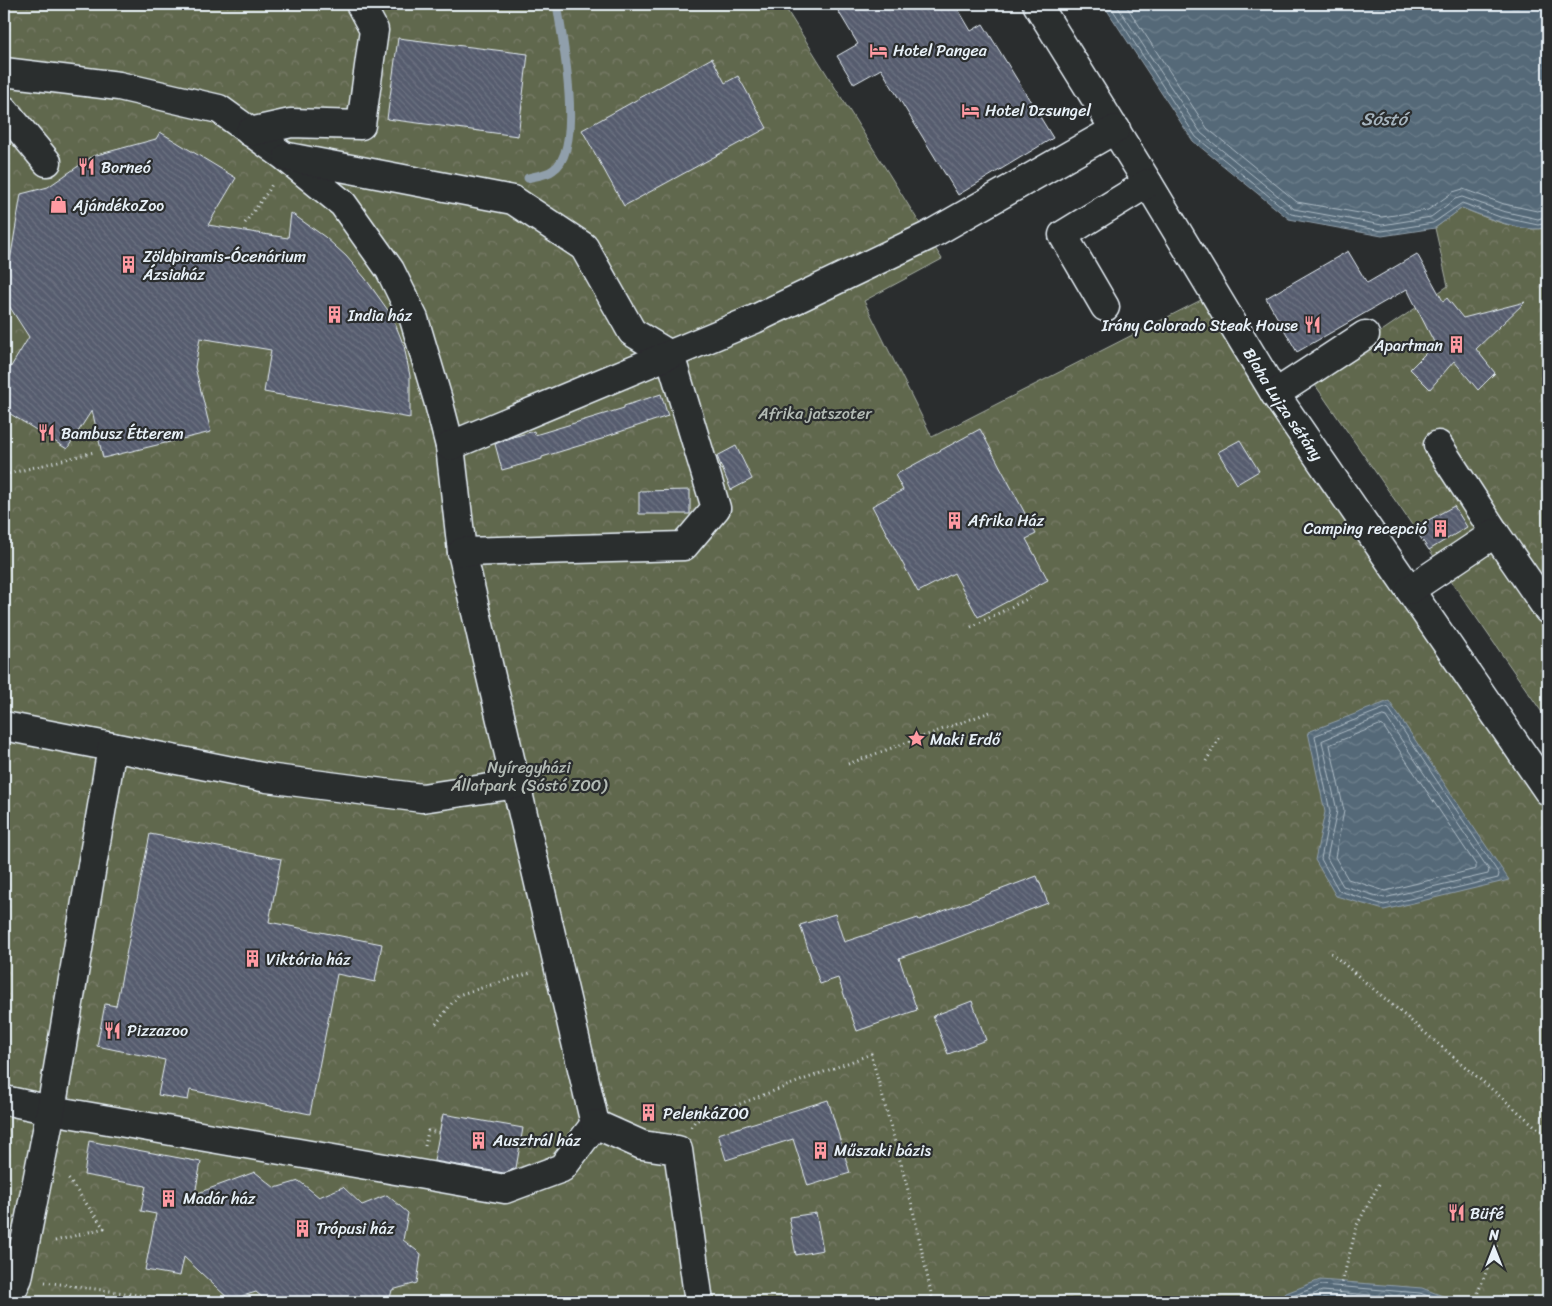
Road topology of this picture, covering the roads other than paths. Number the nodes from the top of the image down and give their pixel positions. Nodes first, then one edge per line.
1 (360, 4) edge
2 (1037, 4) edge
3 (4, 72) edge
4 (4, 110) edge
5 (1116, 130) junction
6 (250, 132) junction
7 (284, 156) junction
8 (46, 162) dead end
9 (1148, 183) junction
10 (1105, 307) dead end
11 (1365, 335) dead end
12 (670, 355) junction
13 (1275, 394) junction
14 (1438, 445) dead end
15 (450, 446) junction
16 (1495, 533) junction
17 (462, 552) junction
18 (1410, 590) junction
19 (1548, 610) edge
20 (4, 726) edge
21 (112, 747) junction
22 (517, 784) junction
23 (1548, 791) edge
24 (4, 1100) edge
25 (51, 1110) junction
26 (595, 1124) junction
27 (12, 1290) edge
28 (699, 1302) edge

1 - 6 street
2 - 5 street, Blaha Lujza sétány
3 - 6 street
4 - 8 street
5 - 9 street, Blaha Lujza sétány
5 - 12 street
6 - 7 street
7 - 12 street
7 - 15 street
9 - 10 street
9 - 13 street, Blaha Lujza sétány
11 - 13 street
12 - 15 street
12 - 17 street
13 - 18 street, Blaha Lujza sétány
14 - 16 street
15 - 17 street
16 - 18 street
16 - 19 street
17 - 22 street
18 - 23 street, Blaha Lujza sétány
20 - 21 street
21 - 22 street
21 - 25 street
22 - 26 street
24 - 25 street
25 - 26 street
25 - 27 street
26 - 28 street

